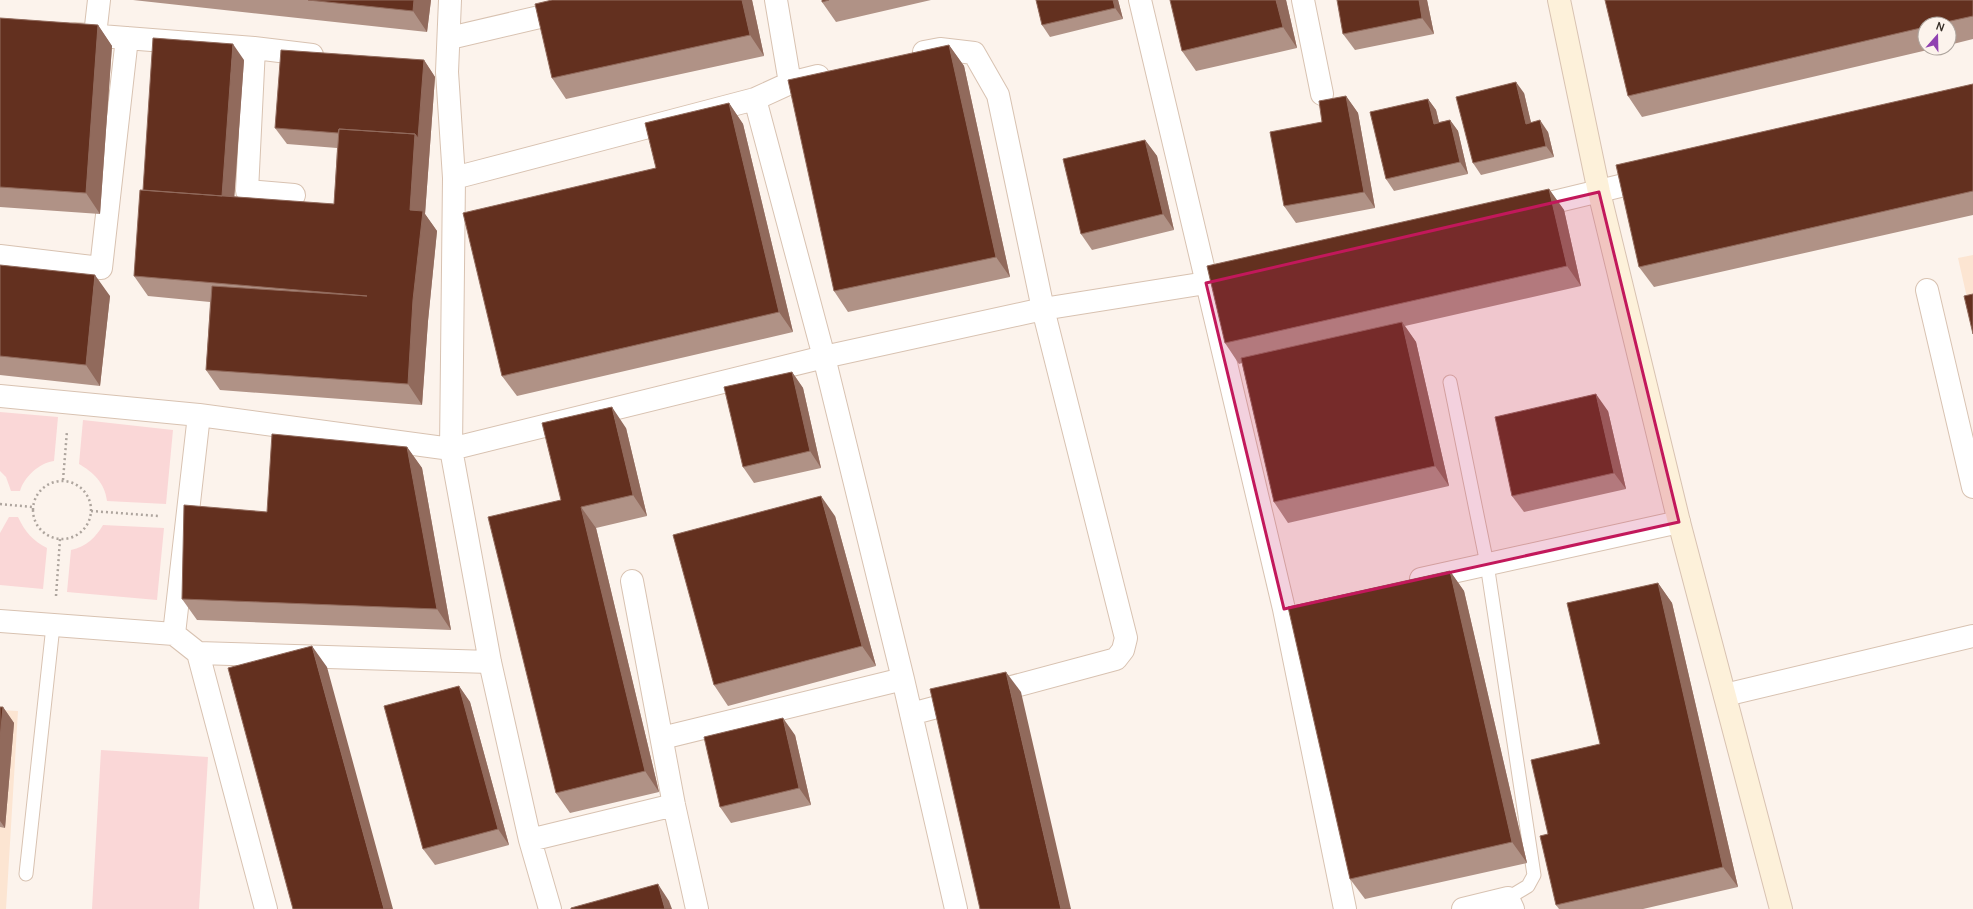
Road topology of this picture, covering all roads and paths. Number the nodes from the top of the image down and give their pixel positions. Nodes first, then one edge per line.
1 (100, 0) edge
2 (450, 0) edge
3 (612, 0) edge
4 (776, 0) edge
5 (1140, 0) edge
6 (1303, 0) edge
7 (1559, 0) edge
8 (55, 32) edge
9 (95, 35) junction
10 (127, 38) junction
11 (450, 38) junction
12 (254, 48) junction
13 (332, 57) edge
14 (902, 57) edge
15 (424, 69) edge
16 (447, 72) junction
17 (835, 72) edge
18 (790, 83) junction
19 (1322, 94) dead end
20 (755, 99) junction
21 (1668, 174) edge
22 (454, 178) junction
23 (1599, 192) junction
24 (294, 195) dead end
25 (1507, 213) edge
26 (0, 256) edge
27 (1260, 270) edge
28 (1206, 283) junction
29 (1927, 290) dead end
30 (1042, 309) junction
31 (824, 358) junction
32 (1450, 382) dead end
33 (0, 396) edge
34 (69, 403) junction
35 (199, 415) junction
36 (451, 449) junction
37 (64, 480) junction
38 (1973, 487) edge
39 (0, 504) edge
40 (32, 507) junction
41 (91, 511) junction
42 (188, 518) junction
43 (1679, 522) junction
44 (60, 539) junction
45 (1487, 564) junction
46 (632, 580) dead end
47 (1405, 582) edge
48 (1307, 604) edge
49 (1284, 609) junction
50 (0, 621) edge
51 (53, 626) junction
52 (174, 634) junction
53 (1973, 636) edge
54 (198, 653) junction
55 (490, 662) junction
56 (903, 679) junction
57 (1725, 695) junction
58 (911, 714) junction
59 (662, 738) junction
60 (674, 805) junction
61 (530, 840) junction
62 (26, 874) dead end
63 (1510, 904) edge
64 (266, 909) edge
65 (550, 909) edge
66 (697, 909) edge
67 (956, 909) edge
68 (1345, 909) edge
69 (1463, 909) edge
70 (1781, 909) edge

1 - 9 street
2 - 11 street
3 - 11 street
4 - 18 street
5 - 28 street
6 - 19 street
7 - 23 street
8 - 9 street
9 - 10 street
10 - 12 street
10 - 26 street
11 - 16 street
12 - 13 street
12 - 24 street
14 - 30 street
15 - 16 street
16 - 22 street
17 - 18 street
18 - 20 street
20 - 22 street
20 - 31 street
21 - 23 street
22 - 36 street
23 - 25 street
23 - 43 street
27 - 28 street
28 - 30 street
28 - 49 street
29 - 38 street
30 - 31 street
30 - 58 street
31 - 36 street
31 - 56 street
32 - 45 lane
33 - 34 street
34 - 35 street
34 - 37 path
35 - 36 street
35 - 42 street
36 - 55 street
37 - 40 path
37 - 41 path
39 - 40 path
40 - 44 path
41 - 42 path
41 - 44 path
42 - 52 street
43 - 45 street
43 - 57 street
44 - 51 path
45 - 47 street
45 - 63 lane
46 - 59 street
48 - 49 street
49 - 68 street
50 - 51 street
51 - 52 street
51 - 62 lane
52 - 54 street
53 - 57 street
54 - 55 street
54 - 64 street
55 - 61 street
56 - 58 street
56 - 59 street
57 - 70 street
58 - 67 street
59 - 60 street
60 - 61 street
60 - 66 street
61 - 65 street
63 - 69 street

